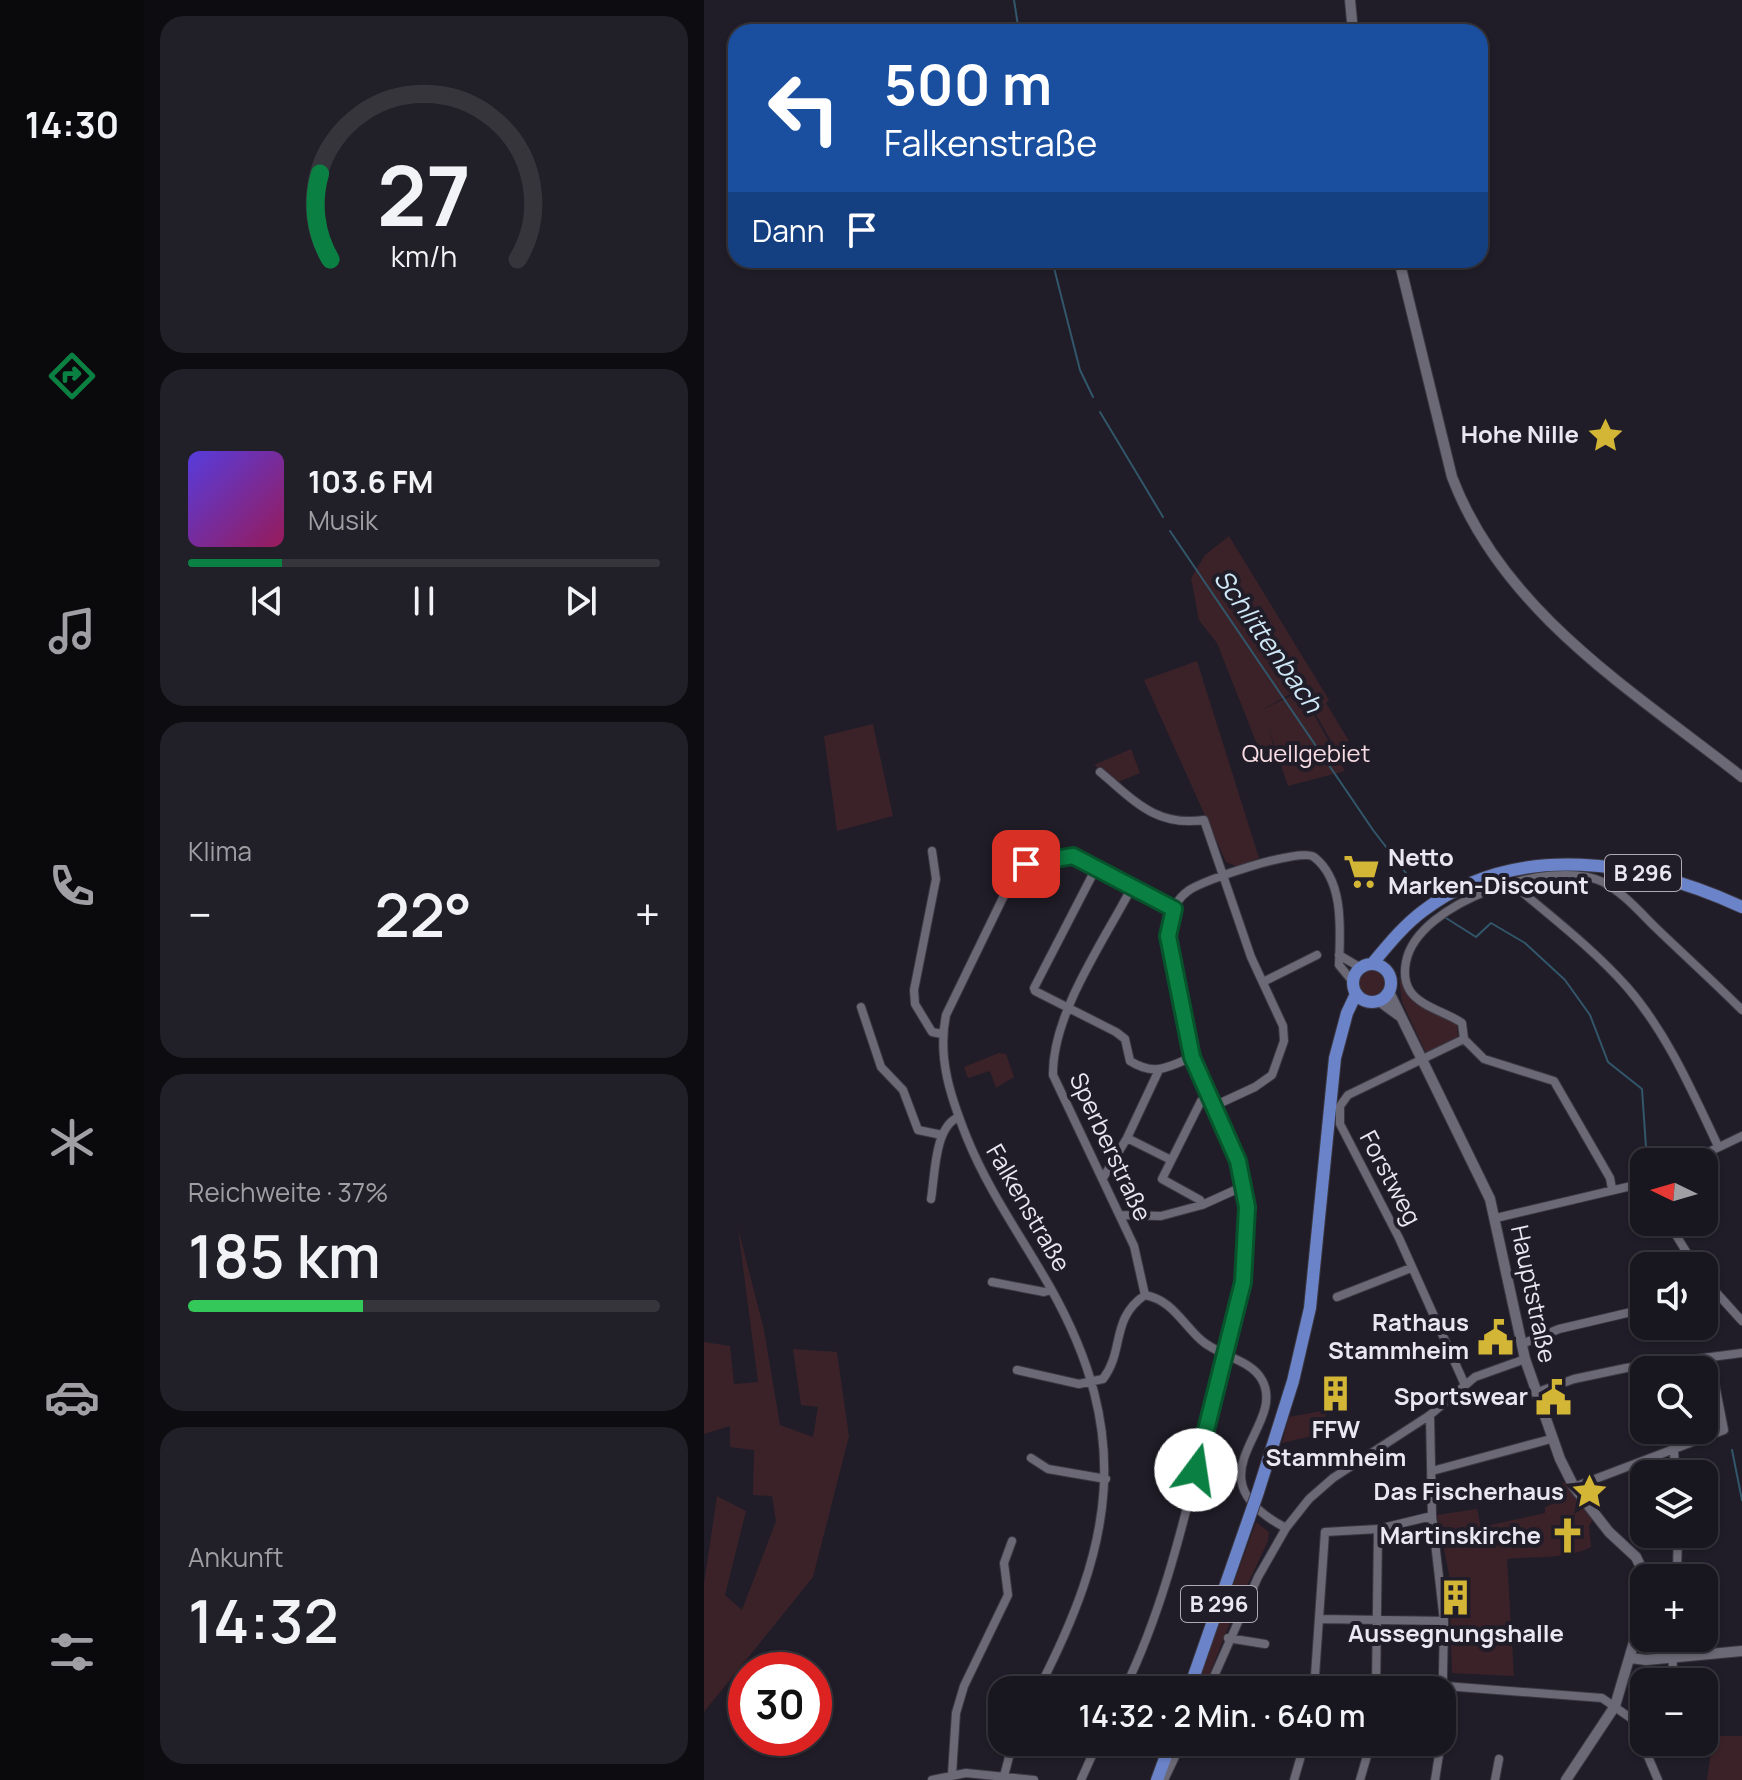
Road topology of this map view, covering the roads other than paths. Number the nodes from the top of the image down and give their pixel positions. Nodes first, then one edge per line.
1 (1350, 0) edge
2 (1352, 24) edge
3 (1401, 268) edge
4 (1100, 772) dead end
5 (1742, 777) edge
6 (932, 851) dead end
7 (1096, 868) junction
8 (1225, 876) junction
9 (1518, 884) junction
10 (1132, 887) junction
11 (1742, 907) edge
12 (1174, 909) junction
13 (1398, 933) junction
14 (1317, 955) dead end
15 (1339, 955) junction
16 (1367, 966) junction
17 (1385, 969) junction
18 (1263, 982) junction
19 (1357, 992) junction
20 (1384, 997) junction
21 (861, 1007) dead end
22 (1068, 1009) junction
23 (1742, 1010) edge
24 (942, 1034) junction
25 (1464, 1039) junction
26 (1192, 1057) junction
27 (1424, 1060) junction
28 (1158, 1072) junction
29 (1212, 1101) junction
30 (959, 1117) junction
31 (942, 1135) junction
32 (1742, 1136) edge
33 (1127, 1138) junction
34 (1718, 1146) junction
35 (1714, 1148) edge
36 (1171, 1160) junction
37 (1103, 1178) junction
38 (1244, 1186) junction
39 (1630, 1186) edge
40 (1612, 1189) junction
41 (931, 1199) dead end
42 (1202, 1205) junction
43 (1120, 1215) junction
44 (1496, 1218) junction
45 (1411, 1268) junction
46 (992, 1282) dead end
47 (1051, 1290) junction
48 (1145, 1295) junction
49 (1337, 1297) dead end
50 (1718, 1302) edge
51 (1630, 1312) edge
52 (1742, 1321) edge
53 (1522, 1344) junction
54 (1742, 1353) edge
55 (1226, 1355) junction
56 (1718, 1358) edge
57 (1525, 1359) junction
58 (1630, 1369) edge
59 (1017, 1370) dead end
60 (1091, 1384) junction
61 (1465, 1385) junction
62 (1535, 1393) junction
63 (1718, 1400) edge
64 (1430, 1415) junction
65 (1718, 1432) edge
66 (1551, 1439) junction
67 (1687, 1444) edge
68 (1674, 1449) junction
69 (1031, 1458) dead end
70 (1674, 1460) edge
71 (1432, 1471) junction
72 (1106, 1479) junction
73 (1574, 1487) junction
74 (1432, 1516) junction
75 (1286, 1528) junction
76 (1378, 1529) junction
77 (1012, 1541) dead end
78 (1637, 1564) edge
79 (1319, 1619) junction
80 (1379, 1620) junction
81 (1444, 1621) junction
82 (1228, 1638) junction
83 (1265, 1644) dead end
84 (1742, 1651) edge
85 (1633, 1652) edge
86 (1700, 1652) edge
87 (1701, 1655) junction
88 (1631, 1658) junction
89 (1673, 1658) junction
90 (1673, 1668) edge
91 (1045, 1676) edge
92 (1131, 1676) edge
93 (1194, 1676) edge
94 (1213, 1676) edge
95 (1315, 1676) edge
96 (1377, 1676) edge
97 (1445, 1676) edge
98 (1456, 1687) edge
99 (1615, 1706) junction
100 (1011, 1756) edge
101 (1092, 1756) edge
102 (1166, 1756) edge
103 (1173, 1756) edge
104 (1301, 1756) edge
105 (1367, 1756) edge
106 (1437, 1756) edge
107 (1499, 1759) dead end
108 (952, 1774) junction
109 (1009, 1778) edge
110 (1159, 1779) edge
111 (932, 1780) edge
112 (1034, 1780) edge
113 (1081, 1780) edge
114 (1294, 1780) edge
115 (1360, 1780) edge
116 (1435, 1780) edge
117 (1495, 1780) edge
118 (1566, 1780) edge
119 (1658, 1780) edge

1 - 2 street
3 - 5 street
4 - 8 street
6 - 24 street
7 - 10 street, Falkenstraße
7 - 22 street
7 - 24 street, Falkenstraße
8 - 12 street
8 - 15 street
8 - 18 street
9 - 23 street
9 - 25 street
9 - 34 street
10 - 12 street, Falkenstraße
10 - 22 street, Sperberstraße
11 - 13 main road, B 296
12 - 26 street
13 - 16 main road, B 296
13 - 17 main road
14 - 18 street
15 - 16 street
15 - 19 street
16 - 17 main road
16 - 19 main road, B 296
17 - 20 main road
18 - 29 street
19 - 20 main road
19 - 93 main road, B 296, bridge
20 - 27 street, Hauptstraße
21 - 31 street
22 - 28 street
22 - 37 street, Sperberstraße
24 - 30 street, Falkenstraße
25 - 27 street
25 - 40 street
26 - 28 street
26 - 29 street
27 - 44 street, Hauptstraße
27 - 45 street, Forstweg
28 - 33 street
29 - 36 street
29 - 38 street
30 - 31 street
30 - 47 street, Falkenstraße
31 - 41 street
32 - 34 street
33 - 36 street
33 - 37 street
34 - 35 street
36 - 42 street
37 - 43 street, Sperberstraße
38 - 42 street
38 - 55 street
39 - 40 street
40 - 44 street
42 - 43 street
43 - 48 street, Sperberstraße
44 - 53 street, Hauptstraße
45 - 49 street
45 - 61 street, Forstweg
46 - 47 street
47 - 60 street, Falkenstraße
48 - 55 street
48 - 60 street
50 - 52 street
51 - 53 street
53 - 57 street, Hauptstraße
54 - 56 street
55 - 75 street
55 - 92 street
57 - 61 street
57 - 62 street, Hauptstraße
58 - 62 street
59 - 60 street
60 - 72 street, Falkenstraße
61 - 64 street
62 - 66 street, Hauptstraße
63 - 65 street
64 - 71 street
64 - 75 street
66 - 71 street
66 - 73 street, Hauptstraße
67 - 68 street
68 - 70 street
68 - 73 street
69 - 72 street
71 - 74 street
72 - 91 street, Falkenstraße
73 - 78 street, Hauptstraße
74 - 76 street
74 - 81 street
75 - 82 street
76 - 79 street
76 - 80 street
77 - 108 street
79 - 80 street
79 - 95 street
80 - 81 street
80 - 96 street
81 - 97 street
82 - 83 street
82 - 94 street
84 - 87 street
85 - 88 street
86 - 87 street
87 - 89 street
88 - 89 street
88 - 99 street
89 - 90 street
98 - 99 street
99 - 118 street
99 - 119 street
100 - 109 street
101 - 113 street
102 - 110 main road
103 - 110 street
104 - 114 street
105 - 115 street
106 - 116 street
107 - 117 street
108 - 109 street
108 - 111 street
109 - 112 street

